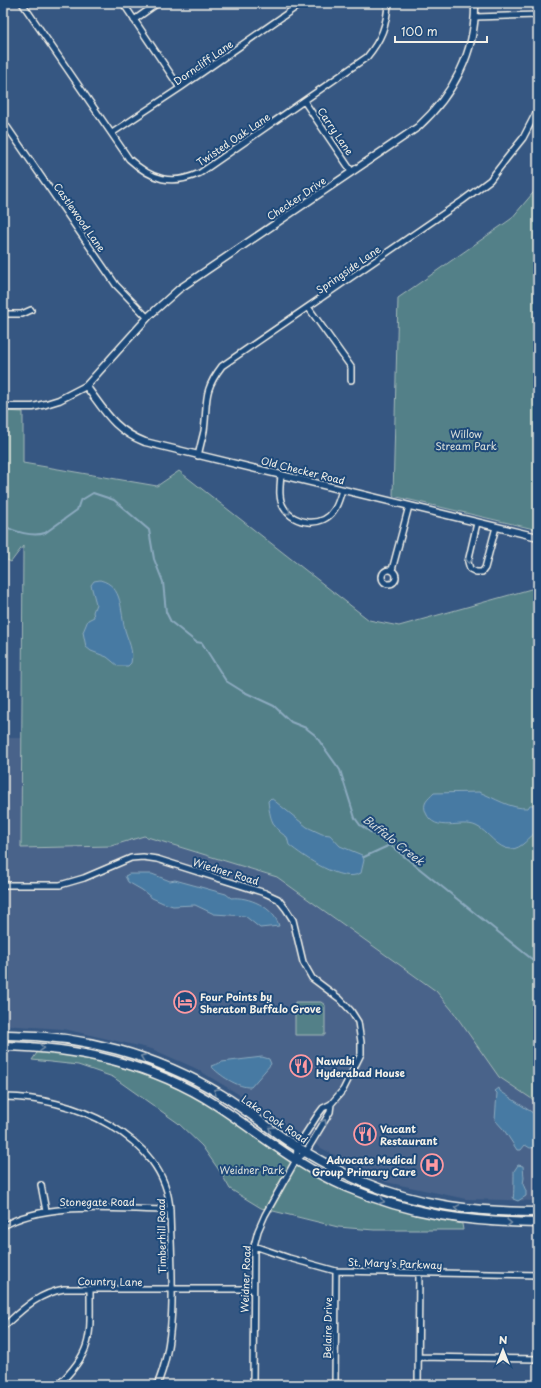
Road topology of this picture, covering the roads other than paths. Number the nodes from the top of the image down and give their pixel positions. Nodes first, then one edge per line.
1 (22, 3) edge
2 (123, 3) edge
3 (158, 3) edge
4 (302, 3) edge
5 (388, 3) edge
6 (475, 3) edge
7 (538, 15) edge
8 (475, 17) junction
9 (134, 20) junction
10 (180, 88) junction
11 (304, 101) junction
12 (538, 109) edge
13 (3, 121) edge
14 (112, 133) junction
15 (352, 172) junction
16 (308, 307) junction
17 (31, 310) dead end
18 (3, 314) edge
19 (147, 317) junction
20 (351, 380) dead end
21 (86, 386) junction
22 (3, 407) edge
23 (198, 456) junction
24 (281, 475) junction
25 (342, 490) junction
26 (408, 506) junction
27 (477, 523) junction
28 (496, 527) junction
29 (538, 537) edge
30 (392, 570) dead end
31 (3, 885) edge
32 (3, 1035) edge
33 (361, 1042) joint
34 (3, 1046) edge
35 (3, 1097) edge
36 (331, 1104) junction
37 (298, 1147) junction
38 (306, 1152) junction
39 (296, 1160) junction
40 (41, 1185) dead end
41 (170, 1210) junction
42 (46, 1211) junction
43 (538, 1212) edge
44 (538, 1223) edge
45 (3, 1226) edge
46 (254, 1246) junction
47 (336, 1271) junction
48 (419, 1274) junction
49 (538, 1275) edge
50 (90, 1289) junction
51 (253, 1289) junction
52 (171, 1290) junction
53 (3, 1327) edge
54 (419, 1357) junction
55 (538, 1359) edge
56 (58, 1385) edge
57 (157, 1385) edge
58 (253, 1385) edge
59 (335, 1385) edge
60 (418, 1385) edge

1 - 14 street, Twisted Oak Lane
2 - 9 street
3 - 9 street
4 - 10 street, Dorncliff Lane
5 - 11 street, Twisted Oak Lane
6 - 8 street, Checker Drive
7 - 8 street
8 - 15 street, Checker Drive
9 - 10 street
10 - 14 street, Dorncliff Lane
11 - 14 street, Twisted Oak Lane
11 - 15 street, Carry Lane
12 - 16 street, Springside Lane
13 - 19 street, Castlewood Lane
15 - 19 street, Checker Drive
16 - 20 street
16 - 23 street, Springside Lane
17 - 18 street
19 - 21 street, Checker Drive
21 - 22 street
21 - 23 street, Old Checker Road
23 - 24 street, Old Checker Road
24 - 25 street, Old Checker Road
24 -> 25 street
25 - 26 street, Old Checker Road
26 - 27 street, Old Checker Road
26 - 30 street
27 - 28 street, Old Checker Road
27 -> 28 street
28 - 29 street, Old Checker Road
31 - 33 street, Wiedner Road
37 -> 32 main road, Lake Cook Road
33 - 36 street, Weidner Road
34 -> 39 main road
35 - 41 street, Timberhill Road
36 - 37 street, Weidner Road
38 -> 36 street, Weidner Road
37 - 38 main road, Lake Cook Road
37 - 39 street, Weidner Road
38 - 39 street, Weidner Road
43 -> 38 main road, Lake Cook Road
39 -> 44 main road
39 - 46 street, Weidner Road
40 - 42 street
41 - 42 street, Stonegate Road
41 - 52 street, Timberhill Road
42 - 45 street, Stonegate Road
46 - 47 street, St. Mary's Parkway
46 - 51 street, Weidner Road
47 - 48 street, St. Mary's Parkway
47 - 59 street, Belaire Drive
48 - 49 street, St. Mary's Parkway
48 - 54 street
50 - 52 street, Country Lane
50 - 53 street, Country Lane
50 - 56 street
51 - 52 street, Country Lane
51 - 58 street, Weidner Road
52 - 57 street, Timberhill Road
54 - 55 street
54 - 60 street

